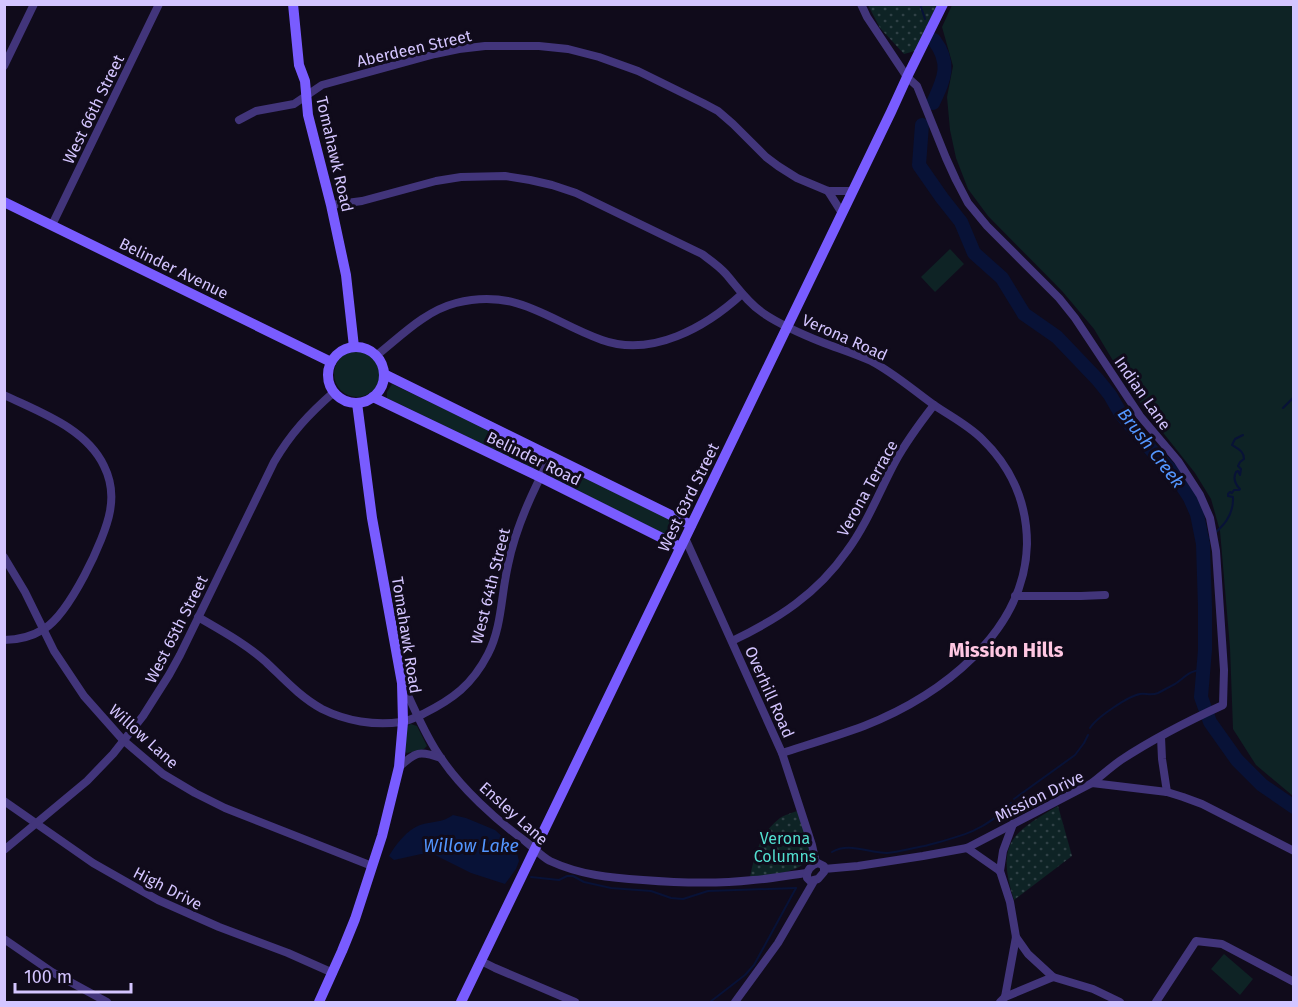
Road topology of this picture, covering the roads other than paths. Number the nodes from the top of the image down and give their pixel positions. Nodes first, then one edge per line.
1 (34, 4) edge
2 (159, 4) edge
3 (293, 4) edge
4 (861, 4) edge
5 (943, 4) edge
6 (4, 66) edge
7 (907, 77) junction
8 (306, 95) junction
9 (239, 120) dead end
10 (828, 191) junction
11 (852, 191) junction
12 (4, 202) edge
13 (331, 205) junction
14 (842, 213) junction
15 (52, 225) junction
16 (742, 294) junction
17 (787, 326) junction
18 (354, 347) junction
19 (377, 356) junction
20 (331, 362) junction
21 (384, 374) junction
22 (334, 392) junction
23 (4, 395) edge
24 (373, 397) junction
25 (357, 403) junction
26 (934, 405) junction
27 (551, 456) junction
28 (540, 477) junction
29 (692, 525) junction
30 (683, 542) junction
31 (4, 557) edge
32 (1105, 595) dead end
33 (1016, 596) junction
34 (198, 617) junction
35 (44, 629) junction
36 (4, 640) edge
37 (732, 641) junction
38 (402, 683) junction
39 (418, 716) junction
40 (404, 722) junction
41 (1161, 737) junction
42 (123, 740) junction
43 (782, 753) junction
44 (441, 758) junction
45 (399, 767) junction
46 (1092, 783) junction
47 (1167, 792) junction
48 (4, 801) edge
49 (1013, 823) junction
50 (37, 824) junction
51 (534, 848) junction
52 (967, 848) junction
53 (4, 850) edge
54 (1293, 851) edge
55 (816, 863) junction
56 (372, 866) junction
57 (825, 869) junction
58 (1000, 871) junction
59 (807, 873) junction
60 (814, 881) junction
61 (1016, 936) junction
62 (4, 939) edge
63 (481, 961) junction
64 (333, 972) junction
65 (1053, 977) junction
66 (1293, 982) edge
67 (1002, 1000) edge
68 (107, 1002) edge
69 (319, 1002) edge
70 (461, 1002) edge
71 (575, 1002) edge
72 (735, 1002) edge
73 (1120, 1002) edge
74 (1156, 1002) edge

1 - 6 street
2 - 15 street, West 66th Street
3 - 8 street, Tomahawk Road
4 - 7 street, Indian Lane
5 - 7 street, West 63rd Street
7 - 11 street, West 63rd Street
7 - 41 street, Indian Lane
8 - 9 street, Aberdeen Street
8 - 10 street, Aberdeen Street
8 - 13 street, Tomahawk Road
10 - 11 street, Aberdeen Street
10 - 14 street
11 - 14 street, West 63rd Street
12 - 15 street, Belinder Avenue
13 - 16 street, Verona Road
13 - 18 street, Tomahawk Road
14 - 17 street, West 63rd Street
15 - 20 street, Belinder Avenue
16 - 17 street, Verona Road
16 - 19 street
17 - 26 street, Verona Road
17 - 29 street, West 63rd Street
18 - 19 street
18 - 20 street
19 - 21 street
20 - 22 street
21 - 24 street
21 - 27 street
22 - 25 street
22 - 34 street, West 65th Street
23 - 35 street
24 - 25 street
24 - 28 street, Belinder Road
25 - 38 street, Tomahawk Road
26 - 33 street, Verona Road
26 - 37 street, Verona Terrace
27 - 28 street, West 64th Street
27 - 29 street
28 - 30 street, Belinder Road
28 - 39 street, West 64th Street
29 - 30 street, West 63rd Street
30 - 37 street, Overhill Road
30 - 51 street, West 63rd Street
31 - 35 street, Willow Lane
32 - 33 street
33 - 43 street, Verona Road
34 - 40 street
34 - 42 street, West 65th Street
35 - 36 street
35 - 42 street, Willow Lane
37 - 43 street, Overhill Road
38 - 39 street, Ensley Lane
38 - 40 street, Tomahawk Road
39 - 40 street, West 64th Street
39 - 44 street, Ensley Lane
40 - 45 street, Tomahawk Road
41 - 46 street, Indian Lane
41 - 47 street
42 - 50 street, West 65th Street
42 - 56 street, Willow Lane
43 - 55 street, Overhill Road
44 - 45 street
44 - 51 street, Ensley Lane
45 - 56 street, Tomahawk Road
46 - 47 street, Mission Drive
46 - 49 street, Mission Drive
47 - 54 street, Mission Drive
48 - 50 street, High Drive
49 - 52 street, Mission Drive
49 - 58 street
50 - 53 street, West 65th Street
50 - 64 street, High Drive
51 - 59 street, Ensley Lane
51 - 63 street, West 63rd Street
52 - 57 street, Mission Drive
52 - 58 street
55 - 57 street
55 - 59 street
56 - 64 street, Tomahawk Road
57 - 60 street
58 - 61 street
59 - 60 street
60 - 72 street
61 - 65 street
61 - 67 street
62 - 68 street
63 - 70 street, West 63rd Street
63 - 71 street
64 - 69 street, Tomahawk Road
65 - 67 street
65 - 73 street
66 - 74 street

